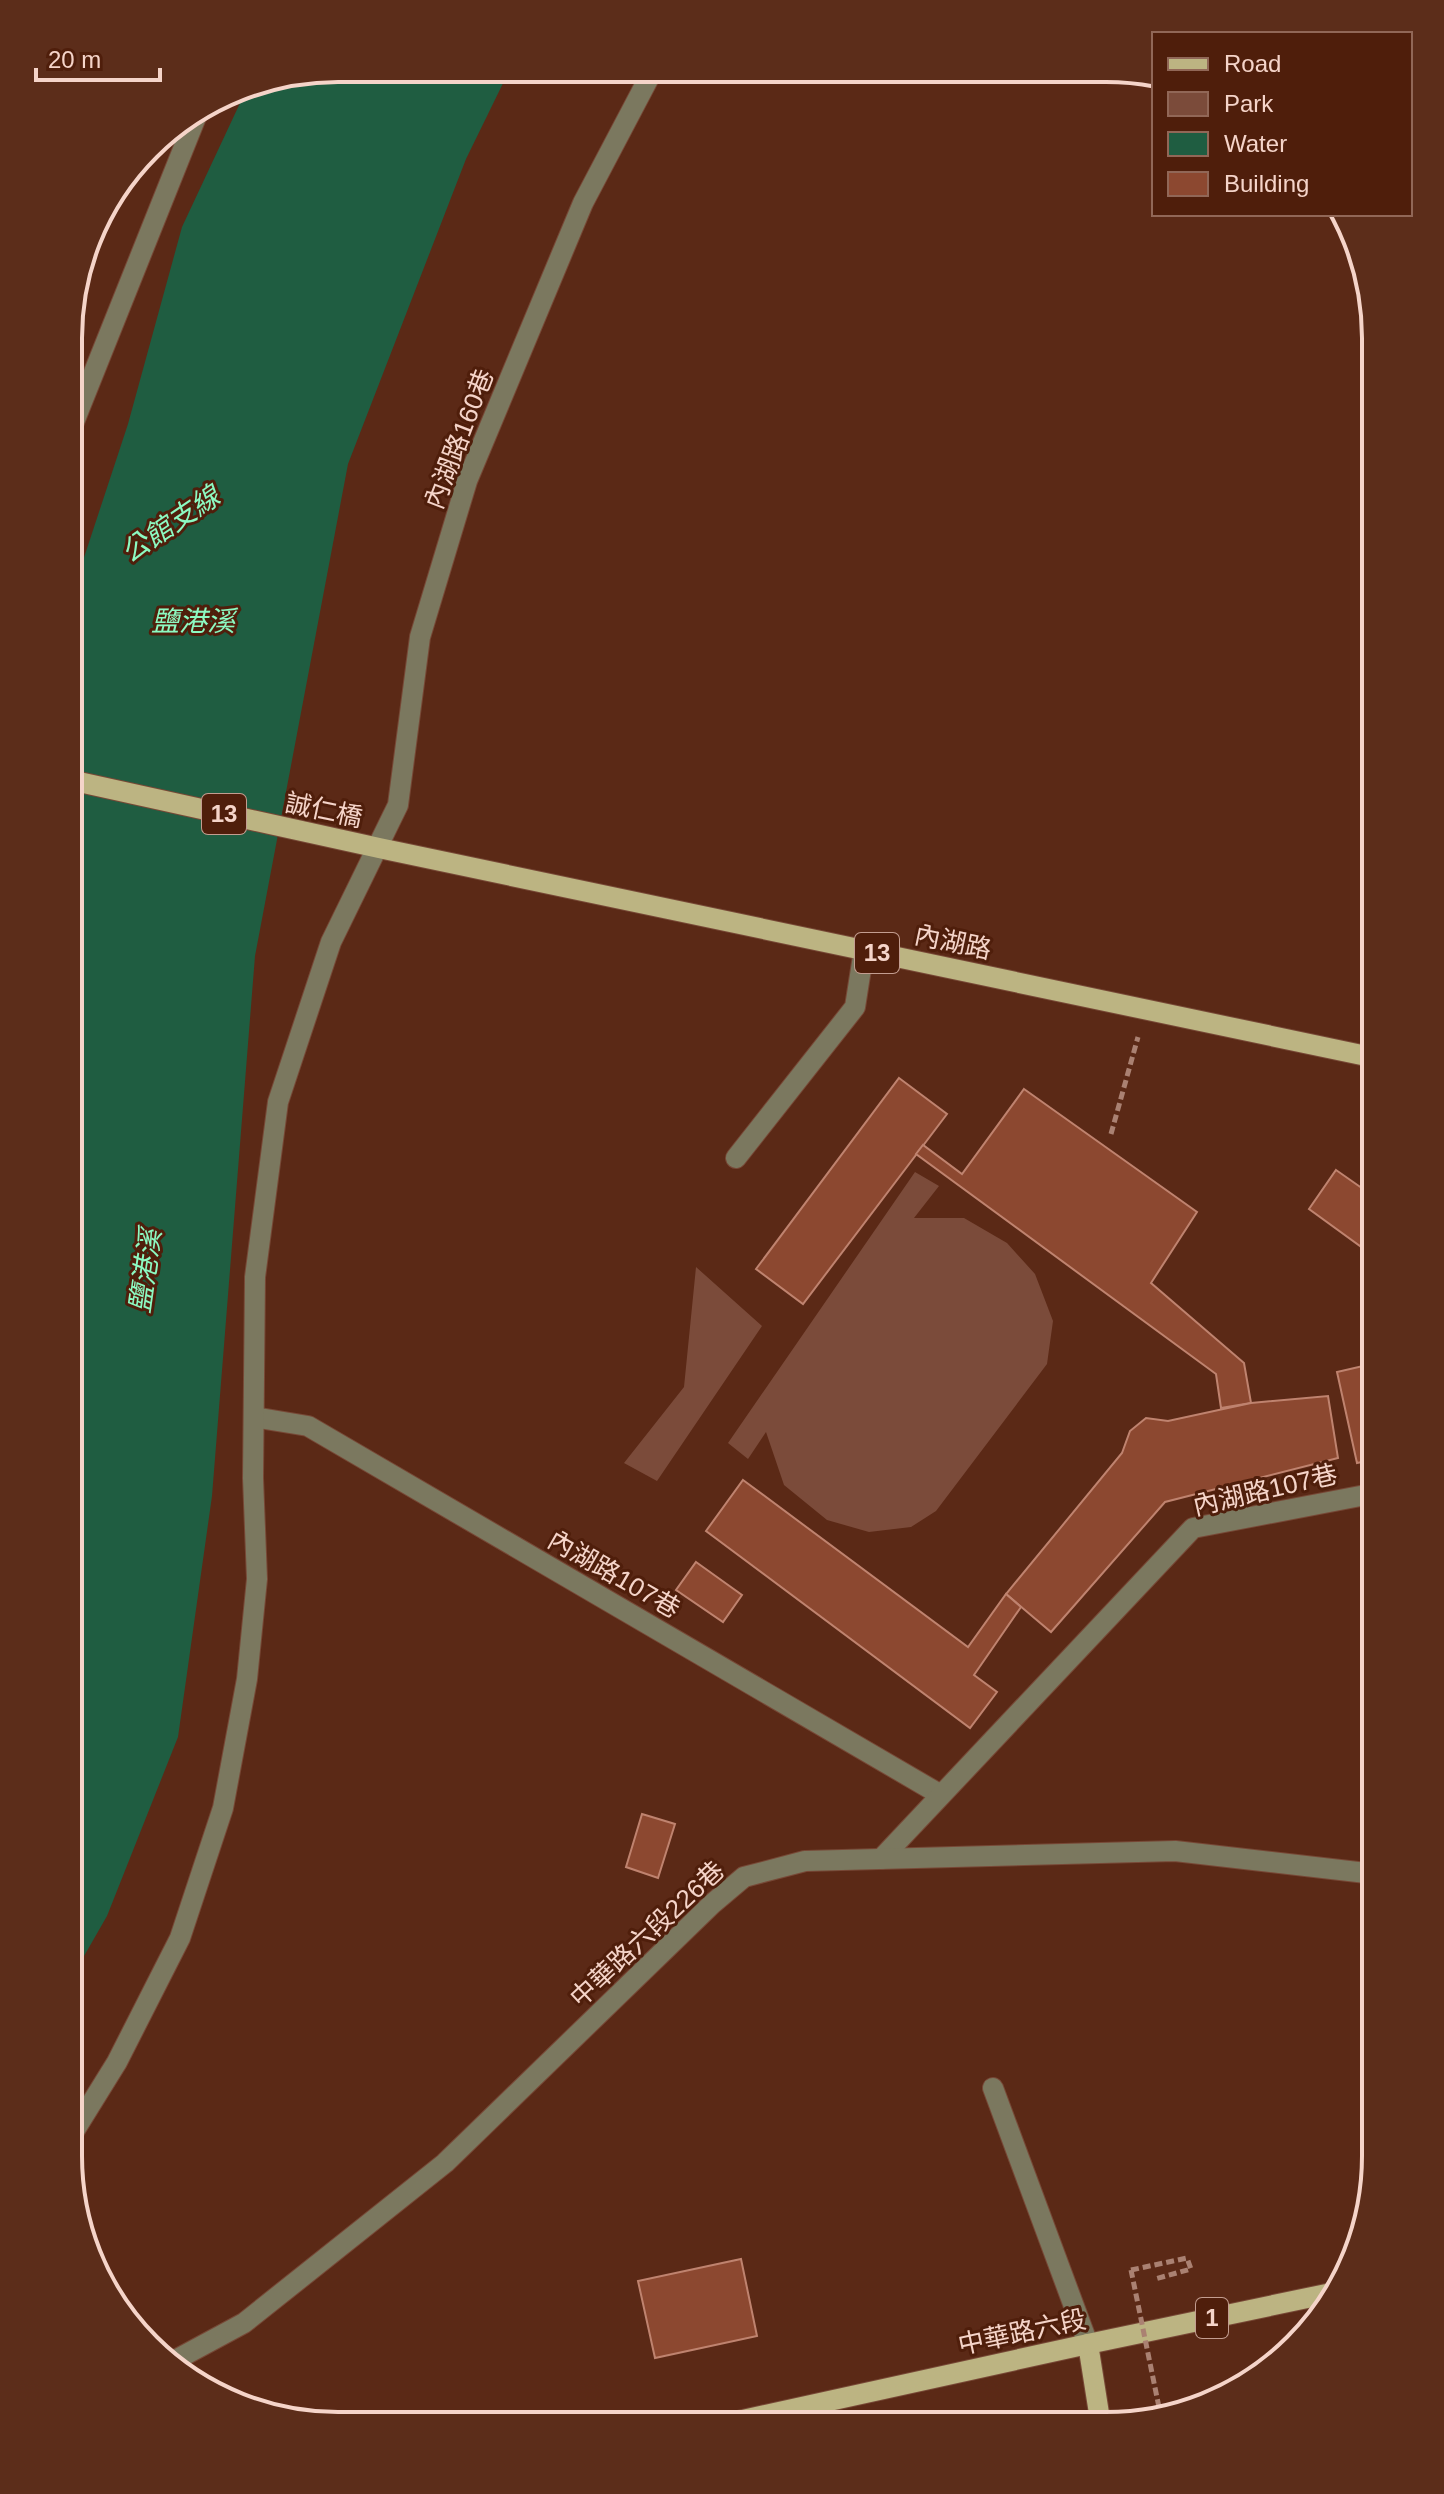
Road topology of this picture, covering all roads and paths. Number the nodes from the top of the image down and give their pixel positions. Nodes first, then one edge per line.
1 (647, 82) edge
2 (191, 129) edge
3 (82, 402) edge
4 (82, 783) edge
5 (379, 848) junction
6 (864, 950) junction
7 (1145, 1009) junction
8 (1362, 1055) edge
9 (1111, 1134) dead end
10 (736, 1158) dead end
11 (254, 1417) junction
12 (1361, 1496) edge
13 (941, 1795) junction
14 (881, 1859) junction
15 (1361, 1872) edge
16 (993, 2088) dead end
17 (82, 2118) edge
18 (1155, 2279) dead end
19 (1320, 2295) edge
20 (1088, 2344) junction
21 (180, 2357) edge
22 (1159, 2406) edge
23 (779, 2412) edge
24 (1099, 2412) edge

1 - 5 street, 內湖路160巷
2 - 3 street
4 - 5 main road, 誠仁橋 / 13
5 - 6 main road, 內湖路 / 13
5 - 11 street, 內湖路160巷
6 - 7 main road, 內湖路 / 13
6 - 10 street
7 - 8 main road, 內湖路 / 13
7 - 9 path
11 - 13 street, 內湖路107巷
11 - 17 street, 內湖路160巷
12 - 13 street, 內湖路107巷
13 - 14 street, 內湖路107巷
14 - 15 street, 中華路六段226巷
14 - 21 street, 中華路六段226巷
16 - 20 street
18 - 22 path, bridge
19 - 20 main road, 中華路六段 / 1
20 - 23 main road, 中華路六段 / 1
20 - 24 main road

